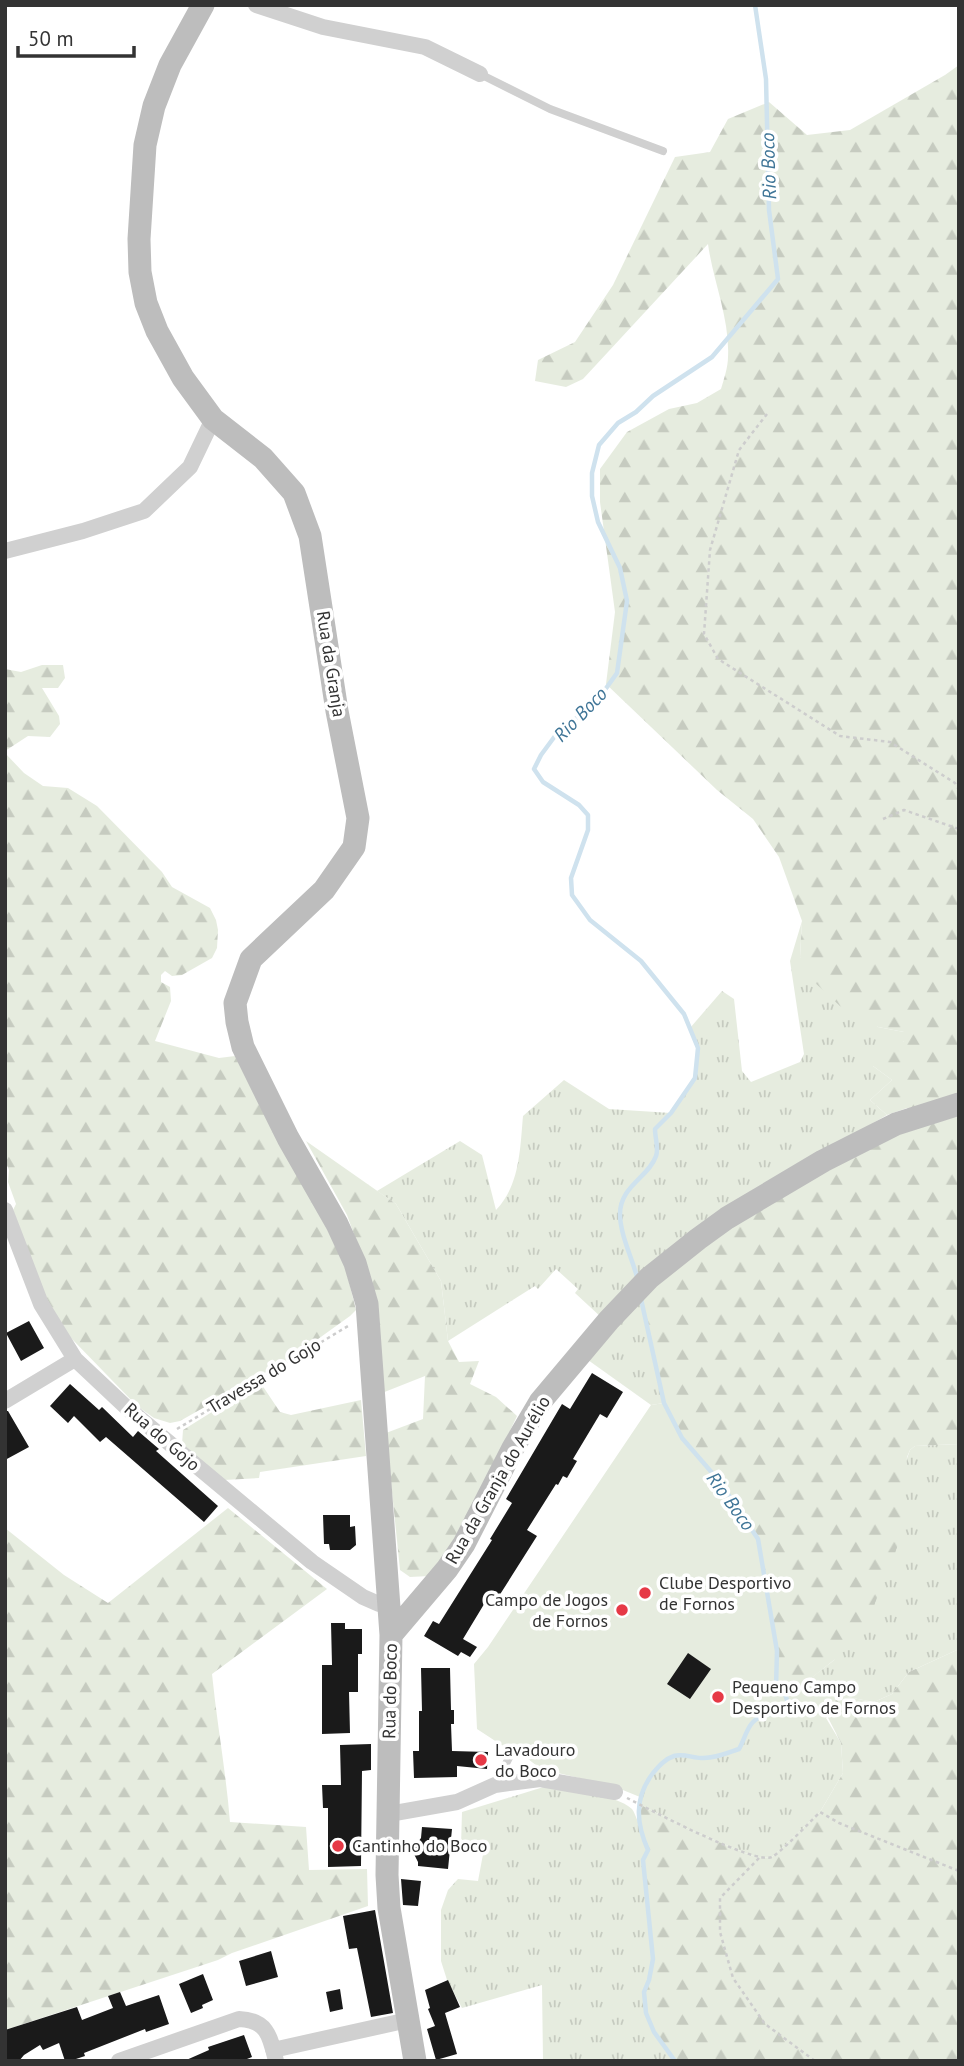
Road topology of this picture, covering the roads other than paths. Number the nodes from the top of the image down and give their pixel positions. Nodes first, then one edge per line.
1 (203, 5) edge
2 (256, 5) edge
3 (480, 74) joint
4 (663, 151) dead end
5 (213, 419) junction
6 (5, 551) edge
7 (959, 1104) edge
8 (5, 1210) edge
9 (368, 1319) joint
10 (75, 1360) junction
11 (5, 1401) edge
12 (432, 1585) junction
13 (388, 1604) junction
14 (391, 1635) junction
15 (513, 1751) dead end
16 (495, 1785) junction
17 (622, 1796) road end
18 (389, 1814) junction
19 (408, 2020) junction
20 (275, 2055) edge
21 (119, 2061) edge
22 (415, 2061) edge

1 - 5 street, Rua da Granja
2 - 3 street
3 - 4 lane
5 - 6 street
5 - 9 street, Rua da Granja
7 - 12 street, Rua da Granja do Aurélio
8 - 10 street, Rua do Gojo
9 - 13 street, Rua do Boco
10 - 11 street
10 - 13 street, Rua do Gojo
12 - 13 street
12 - 14 street, Rua da Granja do Aurélio
13 - 14 street, Rua do Boco
14 - 18 street, Rua do Boco
15 - 16 lane
16 - 17 street
16 - 18 street
18 - 19 street, Rua do Boco
19 - 20 street
19 - 22 street, Rua do Boco
20 - 21 street

